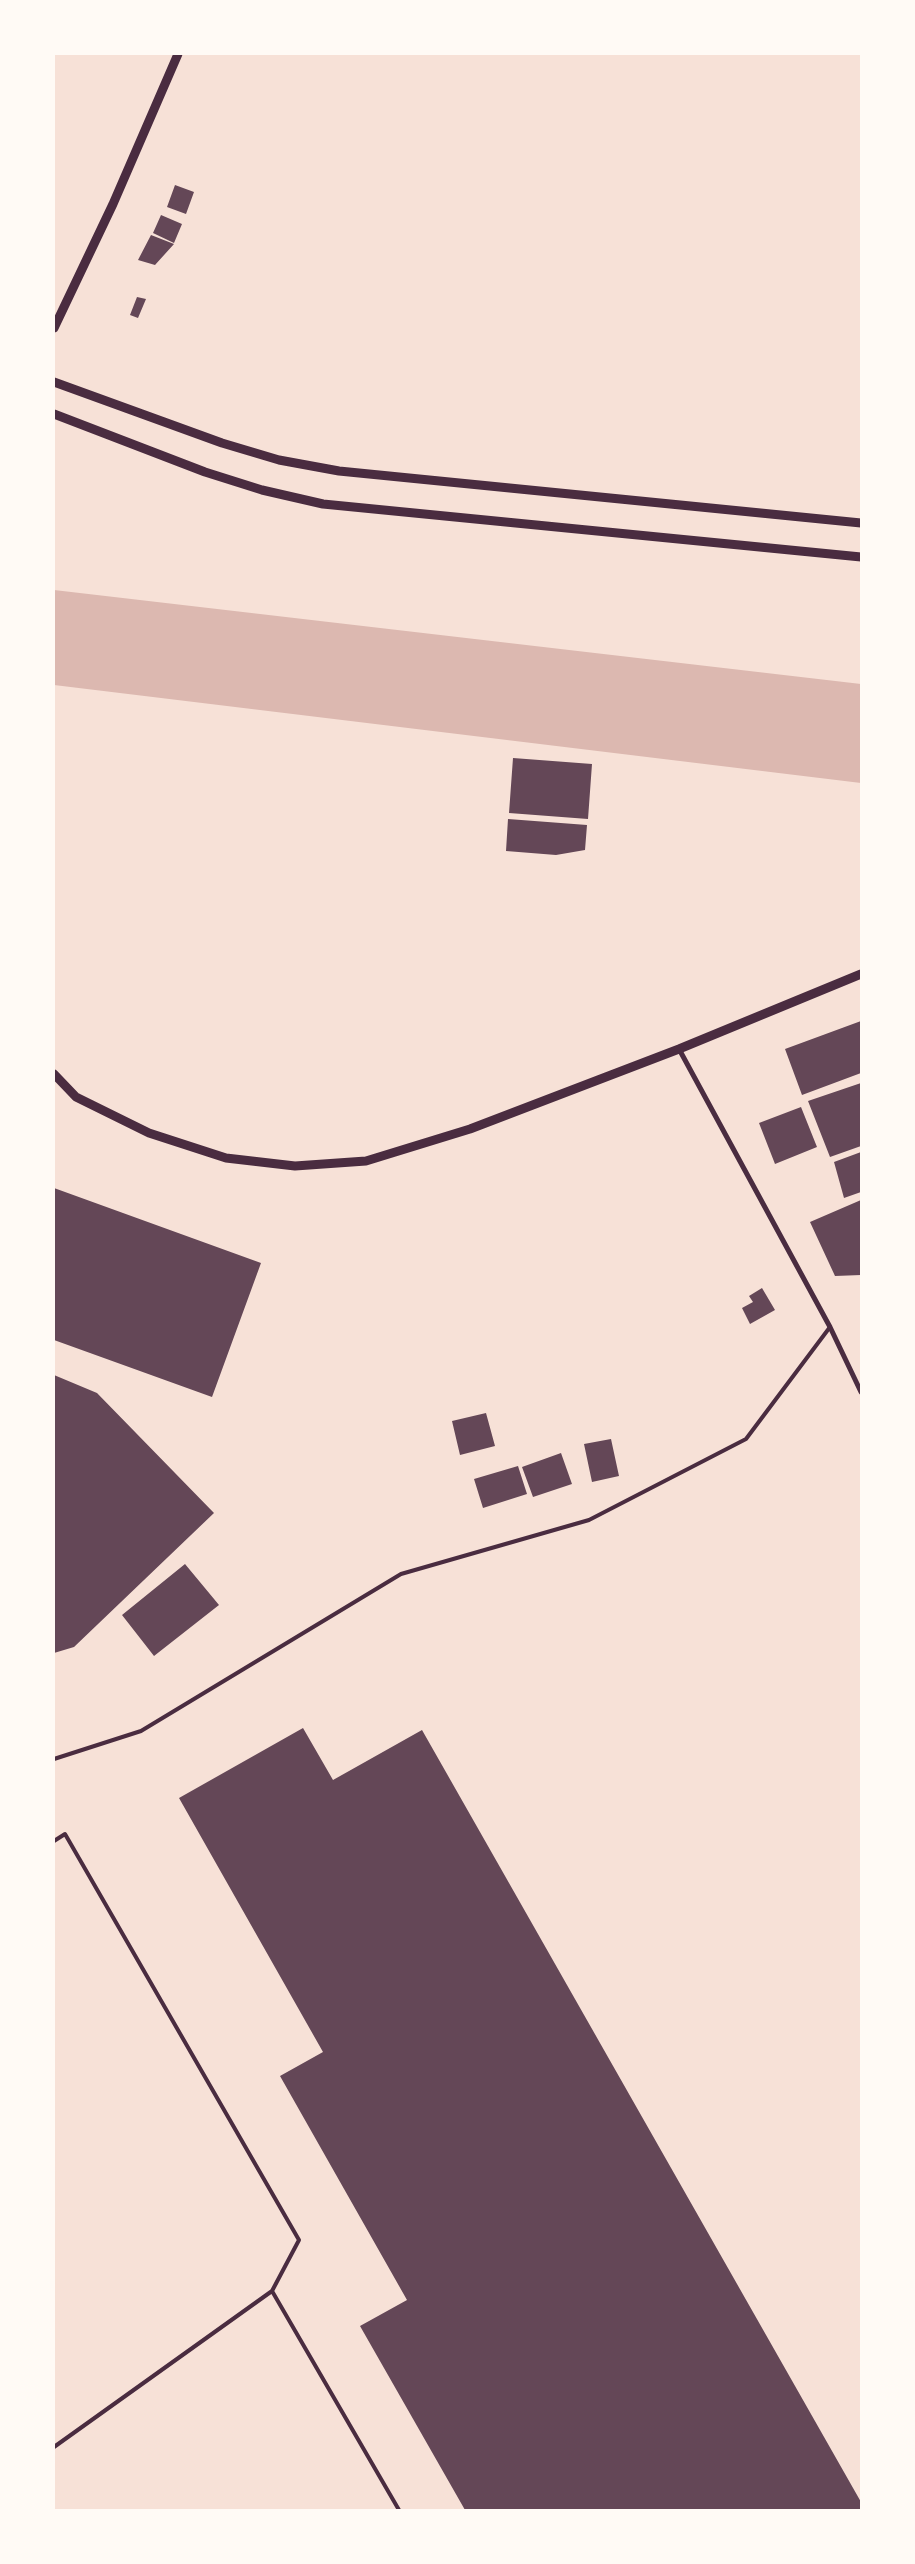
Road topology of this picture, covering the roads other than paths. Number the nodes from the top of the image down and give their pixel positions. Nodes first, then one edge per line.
1 (178, 54) edge
2 (54, 328) edge
3 (54, 382) edge
4 (54, 414) edge
5 (861, 523) edge
6 (861, 557) edge
7 (861, 974) edge
8 (679, 1049) junction
9 (54, 1074) edge
10 (830, 1327) junction
11 (861, 1392) edge
12 (54, 1759) edge
13 (54, 1841) edge
14 (272, 2291) junction
15 (54, 2447) edge
16 (399, 2510) edge

1 - 2 street
3 - 5 street
4 - 6 street
7 - 8 street
8 - 9 street
8 - 10 street
10 - 11 street
10 - 12 lane
13 - 14 lane
14 - 15 lane
14 - 16 lane

